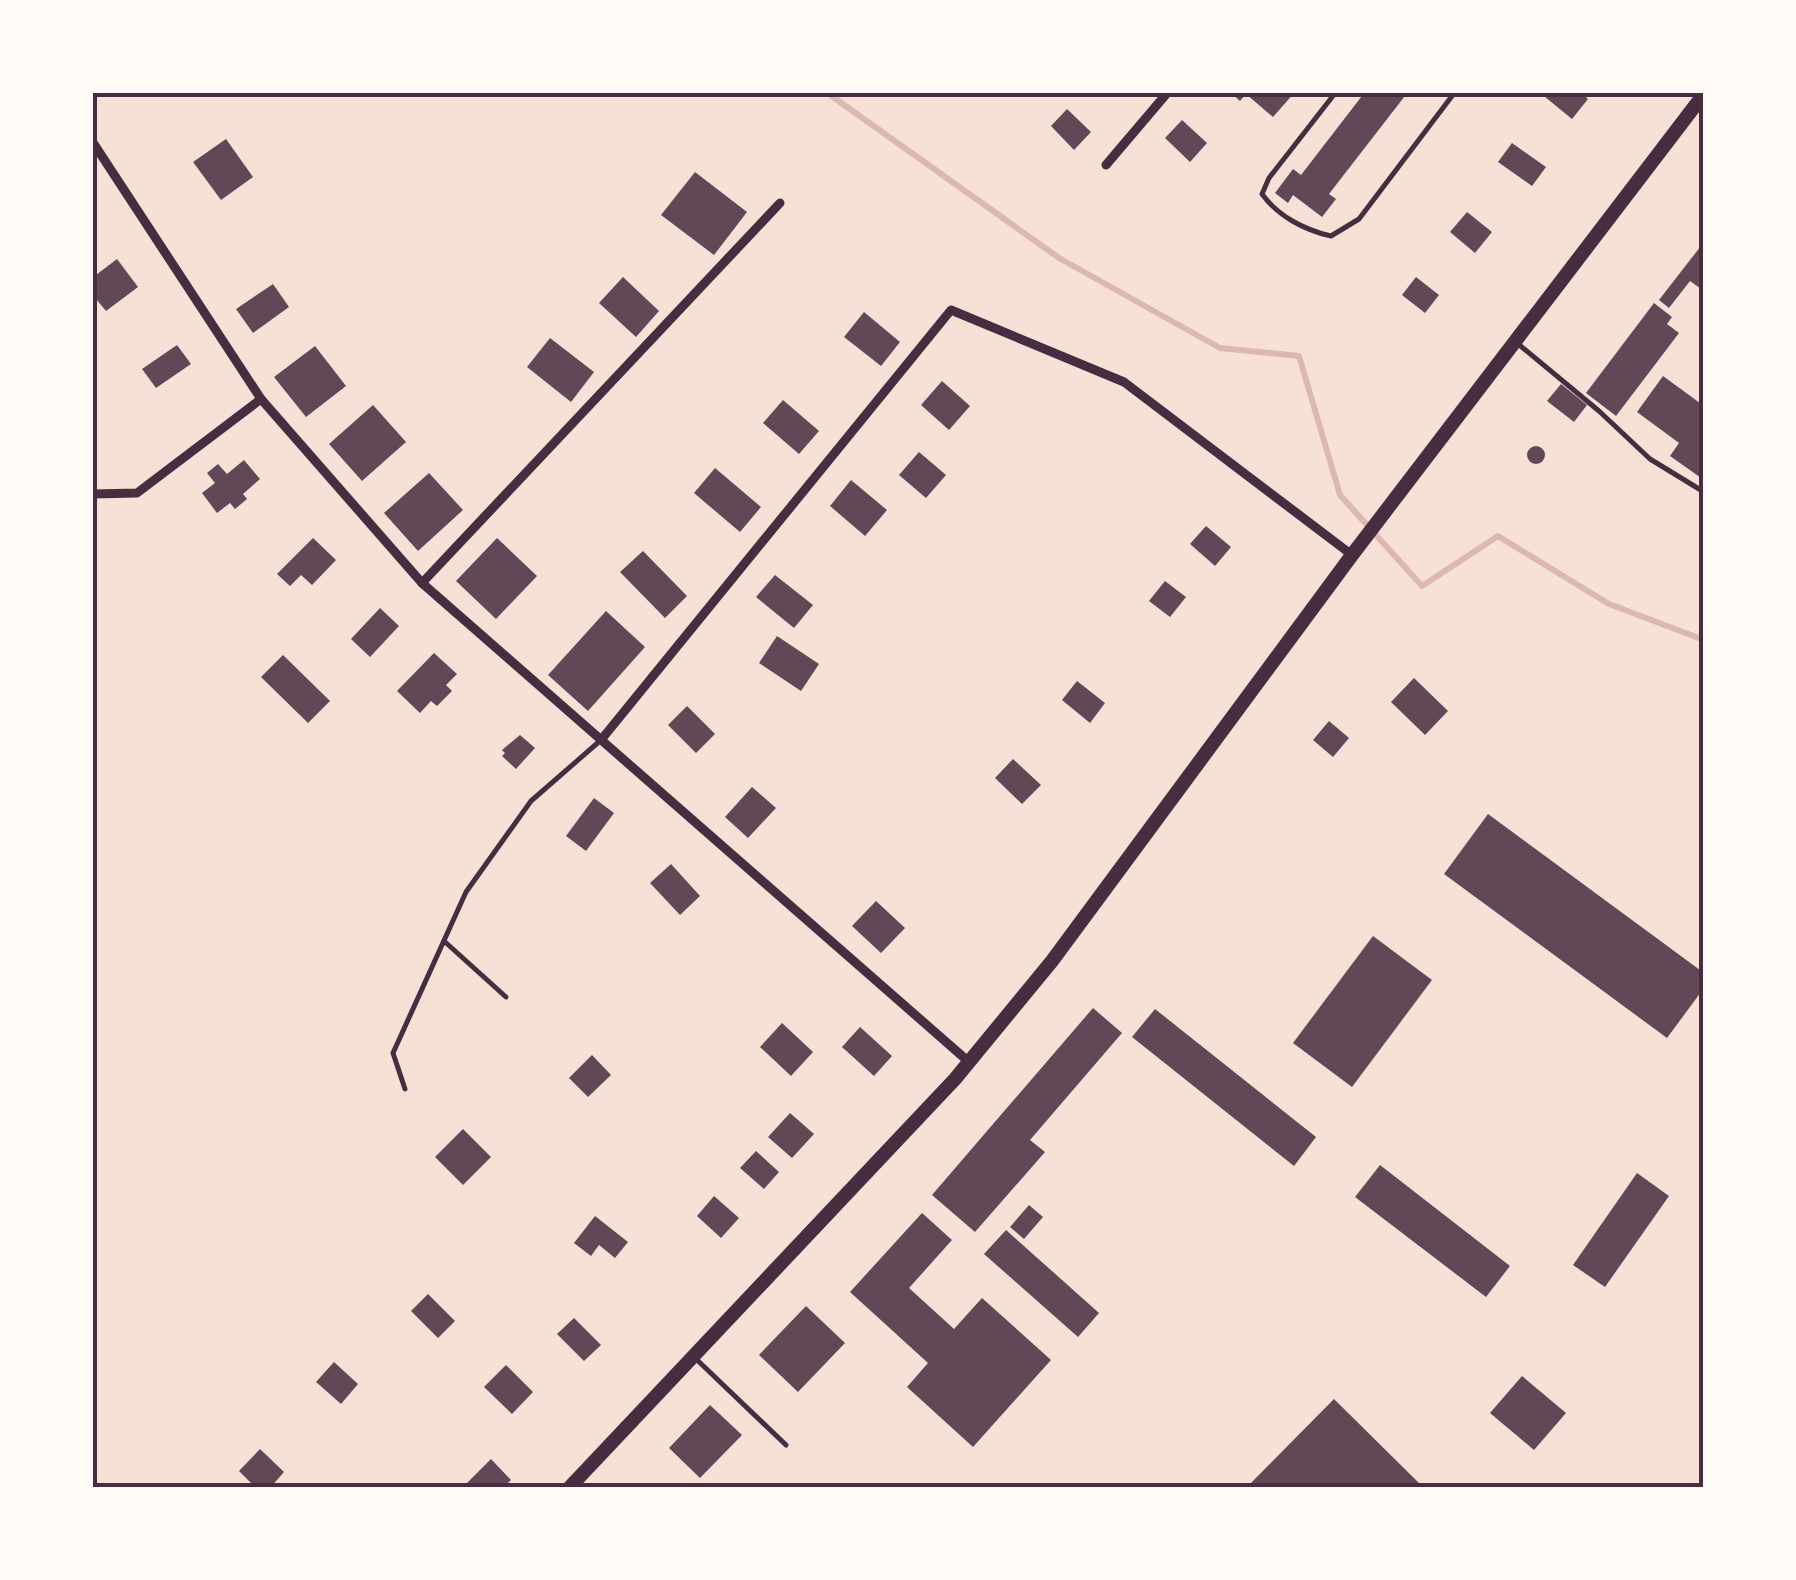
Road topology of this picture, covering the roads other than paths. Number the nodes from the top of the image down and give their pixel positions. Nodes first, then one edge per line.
1 (1168, 92) edge
2 (1336, 92) edge
3 (1456, 92) edge
4 (1704, 94) edge
5 (92, 141) edge
6 (1106, 165) dead end
7 (780, 203) dead end
8 (1515, 341) junction
9 (261, 399) junction
10 (1704, 492) edge
11 (92, 494) edge
12 (1352, 555) junction
13 (422, 583) junction
14 (601, 740) junction
15 (444, 941) junction
16 (506, 997) dead end
17 (969, 1062) junction
18 (405, 1089) dead end
19 (694, 1357) junction
20 (786, 1444) dead end
21 (569, 1488) edge

1 - 6 street
2 - 3 lane
4 - 8 main road
5 - 9 street
7 - 13 street
8 - 10 lane
8 - 12 main road
9 - 11 street
9 - 13 street
12 - 14 street
12 - 17 main road
13 - 14 street
14 - 15 lane
14 - 17 street
15 - 16 lane
15 - 18 lane
17 - 19 main road
19 - 20 lane
19 - 21 main road

